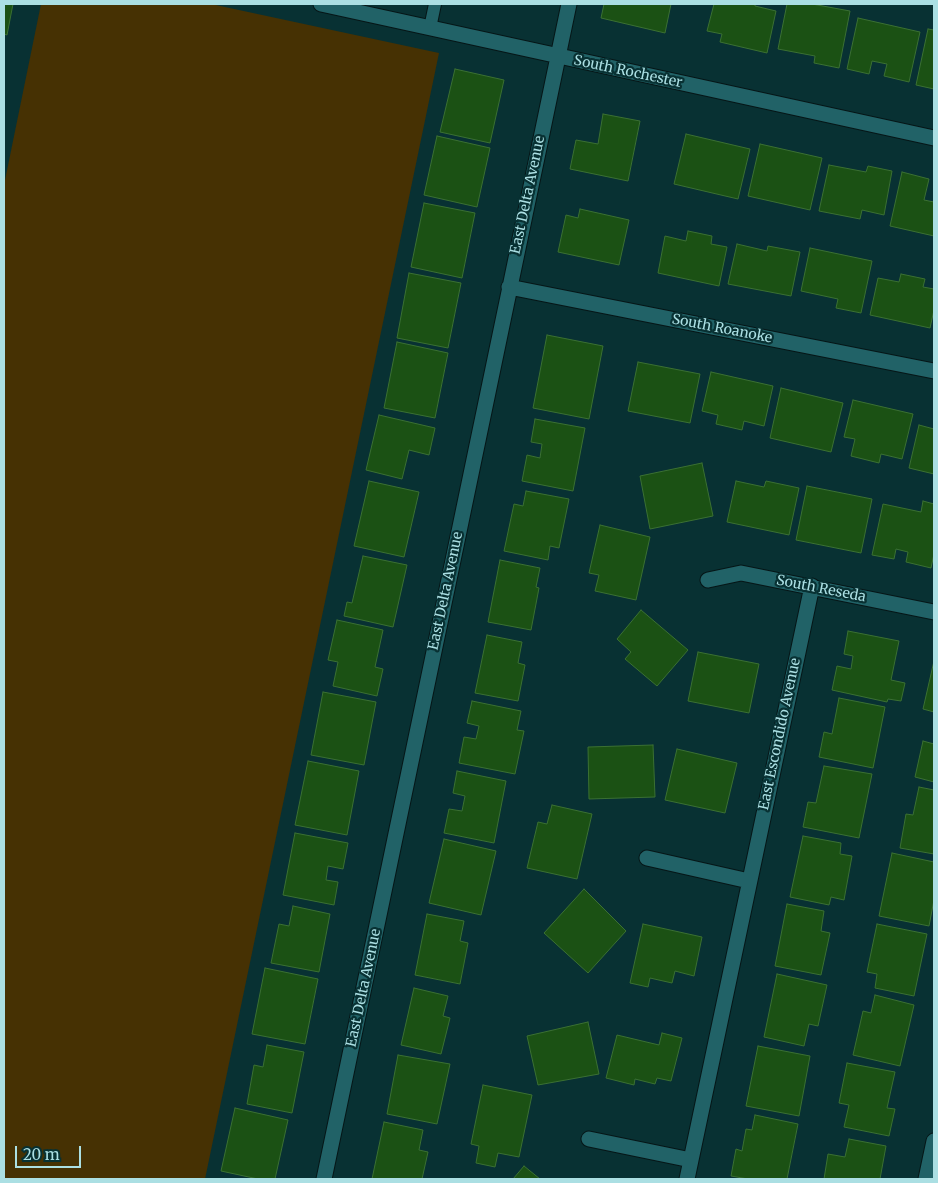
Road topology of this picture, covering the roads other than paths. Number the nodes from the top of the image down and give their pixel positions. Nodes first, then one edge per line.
1 (321, 4) edge
2 (435, 4) edge
3 (569, 4) edge
4 (430, 28) junction
5 (558, 56) junction
6 (934, 138) edge
7 (509, 287) junction
8 (934, 371) edge
9 (708, 580) dead end
10 (812, 586) junction
11 (934, 612) edge
12 (647, 858) dead end
13 (749, 881) junction
14 (589, 1139) dead end
15 (934, 1141) edge
16 (691, 1160) junction
17 (324, 1179) edge
18 (687, 1179) edge
19 (926, 1179) edge

1 - 4 street, South Rochester
2 - 4 lane
3 - 5 street, East Delta Avenue
4 - 5 street, South Rochester
5 - 6 street, South Rochester
5 - 7 street, East Delta Avenue
7 - 8 street, South Roanoke
7 - 17 street, East Delta Avenue
9 - 10 street, South Reseda
10 - 11 street, South Reseda
10 - 13 street, East Escondido Avenue
12 - 13 street
13 - 16 street, East Escondido Avenue
14 - 16 street
15 - 19 street
16 - 18 street, East Escondido Avenue

